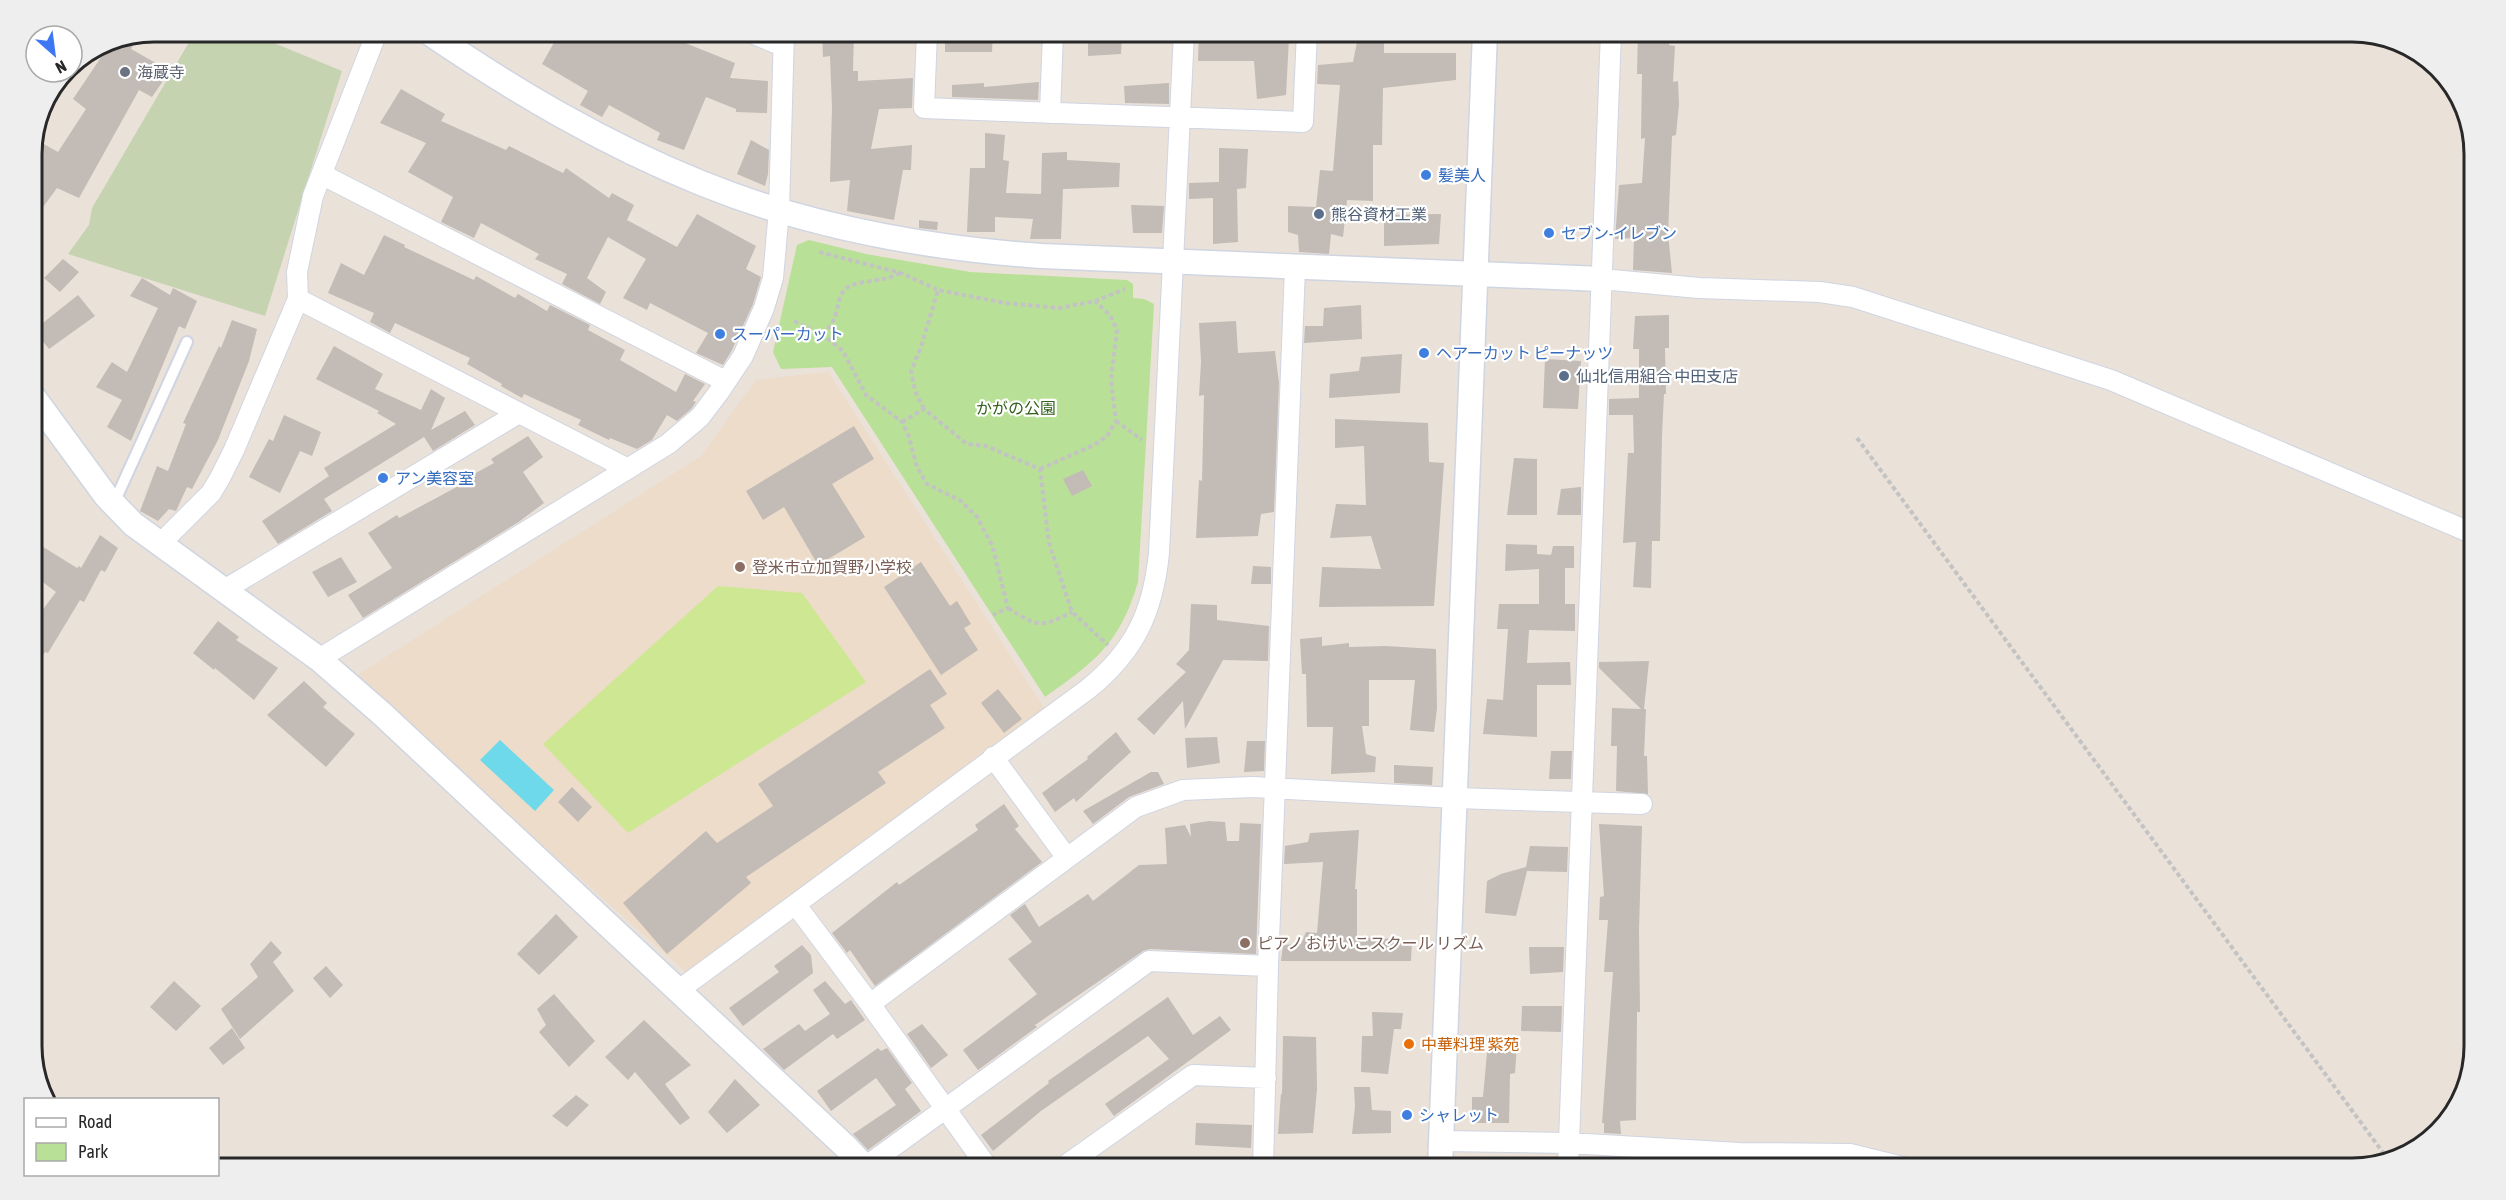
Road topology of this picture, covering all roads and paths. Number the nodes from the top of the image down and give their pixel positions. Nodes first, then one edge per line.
1 (373, 42) edge
2 (443, 42) edge
3 (783, 42) edge
4 (927, 42) edge
5 (1053, 42) edge
6 (1184, 42) edge
7 (1307, 42) edge
8 (1485, 42) edge
9 (1611, 42) edge
10 (1050, 113) junction
11 (1181, 118) junction
12 (322, 175) junction
13 (779, 210) junction
14 (819, 252) dead end
15 (1174, 263) junction
16 (1295, 267) junction
17 (901, 273) junction
18 (1475, 274) junction
19 (1601, 279) junction
20 (1125, 289) dead end
21 (938, 290) junction
22 (298, 299) junction
23 (1095, 302) junction
24 (794, 321) dead end
25 (823, 335) junction
26 (187, 342) dead end
27 (725, 381) junction
28 (42, 408) edge
29 (924, 409) junction
30 (519, 413) junction
31 (1116, 421) junction
32 (902, 422) junction
33 (1857, 438) dead end
34 (1142, 440) dead end
35 (628, 469) junction
36 (1040, 469) junction
37 (114, 505) junction
38 (2464, 530) edge
39 (159, 545) junction
40 (224, 590) junction
41 (1008, 608) junction
42 (1072, 612) junction
43 (993, 615) dead end
44 (1108, 645) dead end
45 (319, 659) junction
46 (993, 757) junction
47 (1276, 788) junction
48 (1455, 798) junction
49 (1582, 802) junction
50 (1642, 804) dead end
51 (1067, 858) junction
52 (796, 905) junction
53 (1268, 966) junction
54 (679, 990) junction
55 (870, 1004) junction
56 (1266, 1078) junction
57 (946, 1109) junction
58 (1442, 1141) junction
59 (1569, 1143) junction
60 (2383, 1154) edge
61 (856, 1158) edge
62 (880, 1158) edge
63 (981, 1158) edge
64 (1076, 1158) edge
65 (1263, 1158) edge
66 (1441, 1158) edge
67 (1568, 1158) edge
68 (1866, 1158) edge

1 - 12 street
2 - 13 street
3 - 13 street
4 - 10 street
5 - 10 street
6 - 11 street
7 - 11 street
8 - 18 street
9 - 19 street
10 - 11 street
11 - 15 street
12 - 22 street
12 - 27 street
13 - 15 street
13 - 27 street
14 - 17 path
15 - 16 street
15 - 46 street
16 - 18 street
16 - 47 street
17 - 21 path
17 - 25 path
18 - 19 street
18 - 48 street
19 - 38 street
19 - 49 street
20 - 23 path
21 - 23 path
21 - 29 path
22 - 30 street
22 - 39 street
23 - 31 path
24 - 25 path
25 - 32 path
26 - 37 lane
27 - 35 street
28 - 37 street
29 - 32 path
29 - 36 path
30 - 35 street
30 - 40 street
31 - 34 path
31 - 36 path
32 - 41 path
33 - 60 path
35 - 45 street
36 - 42 path
37 - 39 street
39 - 40 street
40 - 45 street
41 - 42 path
41 - 43 path
42 - 44 path
45 - 54 street
46 - 51 street
46 - 52 street
47 - 48 street
47 - 51 street
47 - 53 street
48 - 49 street
48 - 58 street
49 - 50 street
49 - 59 street
51 - 55 street
52 - 54 street
52 - 55 street
53 - 56 street
53 - 57 street
54 - 61 street
55 - 57 street
56 - 64 street
56 - 65 street
57 - 62 street
57 - 63 street
58 - 59 street
58 - 66 street
59 - 67 street
59 - 68 street

